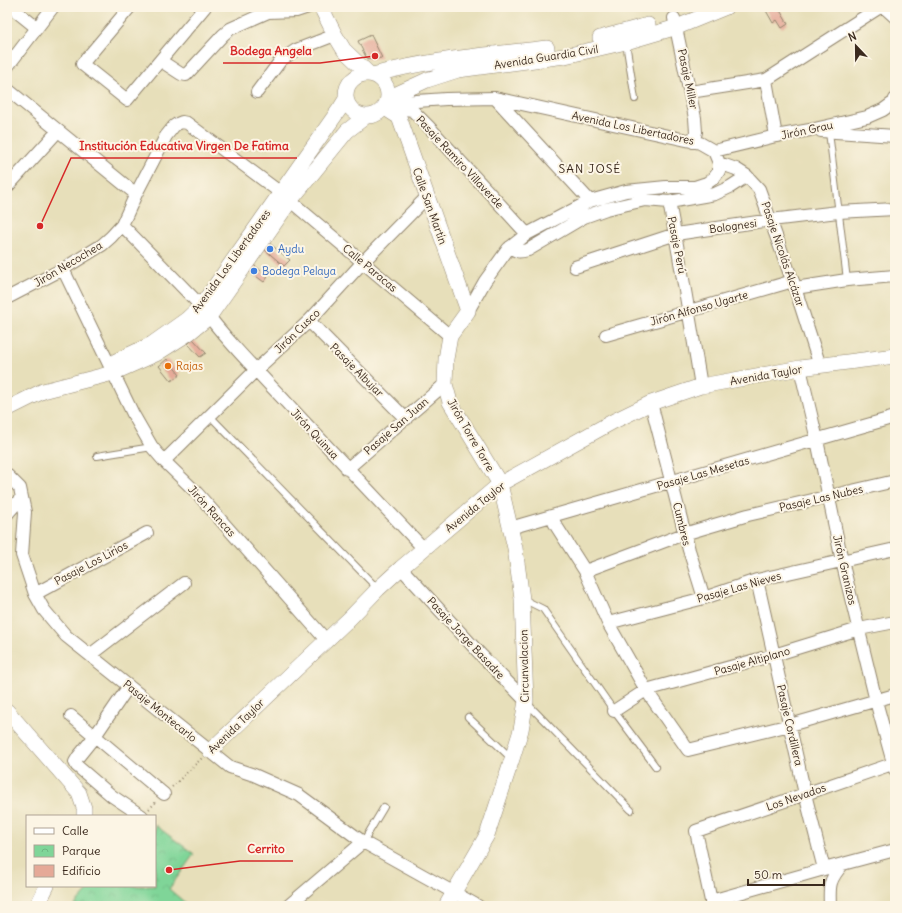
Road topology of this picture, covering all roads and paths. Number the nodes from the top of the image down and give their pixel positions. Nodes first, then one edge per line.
1 (11, 7) edge
2 (53, 7) edge
3 (130, 7) edge
4 (205, 7) edge
5 (308, 7) edge
6 (320, 7) edge
7 (702, 7) edge
8 (726, 7) edge
9 (880, 7) edge
10 (884, 7) edge
11 (267, 10) edge
12 (895, 17) edge
13 (676, 22) junction
14 (37, 28) junction
15 (335, 35) junction
16 (626, 42) junction
17 (344, 50) junction
18 (161, 60) junction
19 (7, 67) edge
20 (371, 74) junction
21 (766, 80) junction
22 (349, 84) junction
23 (7, 89) edge
24 (257, 92) dead end
25 (690, 92) junction
26 (495, 98) junction
27 (346, 99) junction
28 (635, 99) dead end
29 (895, 99) edge
30 (387, 103) junction
31 (364, 116) junction
32 (810, 130) junction
33 (58, 131) junction
34 (829, 132) junction
35 (166, 136) joint
36 (776, 136) junction
37 (895, 136) edge
38 (321, 137) junction
39 (693, 142) junction
40 (334, 147) junction
41 (714, 151) junction
42 (719, 163) junction
43 (747, 176) junction
44 (7, 187) edge
45 (136, 194) junction
46 (286, 197) junction
47 (427, 197) junction
48 (590, 201) junction
49 (669, 202) junction
50 (895, 209) edge
51 (838, 212) junction
52 (771, 220) junction
53 (122, 225) junction
54 (527, 234) junction
55 (676, 234) junction
56 (510, 247) junction
57 (363, 262) junction
58 (575, 267) dead end
59 (63, 269) junction
60 (895, 276) edge
61 (847, 280) junction
62 (794, 285) junction
63 (7, 298) edge
64 (468, 311) junction
65 (689, 311) junction
66 (205, 312) junction
67 (309, 321) junction
68 (606, 335) dead end
69 (450, 336) junction
70 (895, 356) edge
71 (820, 366) junction
72 (111, 368) junction
73 (800, 368) junction
74 (256, 370) junction
75 (445, 384) junction
76 (700, 386) junction
77 (7, 398) edge
78 (651, 403) junction
79 (7, 409) edge
80 (210, 416) junction
81 (895, 417) edge
82 (406, 418) junction
83 (817, 440) junction
84 (152, 447) junction
85 (97, 456) dead end
86 (164, 462) junction
87 (347, 469) junction
88 (7, 475) edge
89 (895, 481) edge
90 (671, 482) junction
91 (500, 484) junction
92 (22, 497) junction
93 (829, 497) junction
94 (7, 514) edge
95 (551, 516) junction
96 (510, 528) junction
97 (147, 533) dead end
98 (684, 534) junction
99 (424, 549) junction
100 (895, 549) edge
101 (842, 561) junction
102 (401, 568) junction
103 (585, 571) junction
104 (757, 580) junction
105 (184, 583) dead end
106 (378, 589) junction
107 (35, 594) junction
108 (522, 598) junction
109 (704, 598) junction
110 (895, 622) edge
111 (608, 623) junction
112 (859, 629) junction
113 (326, 640) junction
114 (90, 655) junction
115 (774, 655) junction
116 (129, 686) junction
117 (646, 690) junction
118 (895, 694) edge
119 (526, 701) junction
120 (876, 701) junction
121 (614, 712) junction
122 (8, 713) edge
123 (71, 716) dead end
124 (468, 717) dead end
125 (790, 725) junction
126 (95, 736) junction
127 (210, 751) junction
128 (512, 759) junction
129 (894, 765) edge
130 (656, 767) dead end
131 (164, 794) junction
132 (805, 794) junction
133 (384, 807) dead end
134 (632, 810) dead end
135 (145, 813) edge
136 (84, 815) edge
137 (363, 842) junction
138 (895, 850) edge
139 (843, 864) junction
140 (824, 869) junction
141 (46, 887) edge
142 (454, 892) junction
143 (711, 903) edge
144 (37, 906) edge
145 (288, 906) edge
146 (446, 906) edge
147 (478, 906) edge
148 (830, 906) edge

1 - 14 street
2 - 14 street
3 - 18 street
4 - 18 street
5 - 11 street
6 - 15 street
7 - 13 street, Avenida Guardia Civil
8 - 13 street, Avenida Guardia Civil
9 - 21 street
10 - 12 street
11 - 18 street
13 - 16 street, Avenida Guardia Civil
13 - 20 street, Avenida Guardia Civil
13 - 25 street, Pasaje Miller
14 - 19 street
15 - 17 street
15 - 24 street
16 - 28 lane
16 - 30 street, Avenida Guardia Civil
17 - 20 street
17 - 22 street
20 - 22 street
20 - 30 street
21 - 25 street
21 - 36 street
22 - 27 street
23 - 33 street
25 - 39 street, Pasaje Miller
26 - 30 street, Avenida Los Libertadores
26 - 39 street, Avenida Los Libertadores
26 - 48 street
27 - 31 street
27 - 38 street, Avenida Los Libertadores
29 - 32 street, Jirón Grau
30 - 31 street
30 - 47 street, Calle San Martín
30 - 54 street, Pasaje Ramiro Villaverde
31 - 40 street, Avenida Los Libertadores
32 - 34 street
32 - 36 street, Jirón Grau
33 - 44 street
33 - 45 street
34 - 37 street
34 - 51 lane
35 - 45 street, Jirón Necochea
35 - 46 street, Calle Paracas
36 - 41 street, Jirón Grau
38 - 40 street
38 - 46 street, Avenida Los Libertadores
39 - 41 street, Avenida Los Libertadores
40 - 46 street, Avenida Los Libertadores
41 - 42 street
42 - 43 street, Pasaje Nicolás Alcázar
42 - 48 street
43 - 49 street
43 - 52 street, Pasaje Nicolás Alcázar
45 - 53 street, Jirón Necochea
46 - 57 street, Calle Paracas
46 - 66 street, Avenida Los Libertadores
47 - 57 street, Jirón Cusco
47 - 64 street, Calle San Martín
48 - 54 street
49 - 55 street, Pasaje Perú
49 - 56 street, Pasaje Perú
50 - 51 street, Bolognesi
51 - 52 street, Bolognesi
51 - 61 lane
52 - 55 street, Bolognesi
52 - 62 street, Pasaje Nicolás Alcázar
53 - 59 street, Jirón Necochea
53 - 66 street, Jirón Quinua
54 - 56 street
55 - 58 street, Bolognesi
55 - 65 street, Pasaje Perú
56 - 64 street
57 - 67 street, Jirón Cusco
57 - 69 street, Calle Paracas
59 - 63 street, Jirón Necochea
59 - 72 street, Jirón Rancas
60 - 61 street, Jirón Alfonso Ugarte
61 - 62 street, Jirón Alfonso Ugarte
62 - 65 street, Jirón Alfonso Ugarte
62 - 71 street, Pasaje Nicolás Alcázar
64 - 69 street
65 - 68 street, Jirón Alfonso Ugarte
65 - 76 street, Pasaje Perú
66 - 72 street, Avenida Los Libertadores
66 - 74 street, Jirón Quinua
67 - 74 street, Jirón Cusco
67 - 82 street, Pasaje Albujar
69 - 75 street
70 - 71 street, Avenida Taylor
71 - 73 street, Avenida Taylor
72 - 77 street, Avenida Los Libertadores
72 - 79 street, Avenida Los Libertadores
72 - 84 street, Jirón Rancas
73 - 76 street, Avenida Taylor
73 - 83 street, Jirón Granizos
74 - 80 street, Jirón Cusco
74 - 87 street, Jirón Quinua
75 - 82 street, Pasaje San Juan
75 - 91 street, Jirón Torre Torre
76 - 78 street, Avenida Taylor
78 - 90 street, Cumbres
78 - 91 street, Avenida Taylor
80 - 86 street, Jirón Cusco
80 - 106 lane
81 - 83 street, Pasaje Las Mesetas
82 - 87 street, Pasaje San Juan
83 - 90 street, Pasaje Las Mesetas
83 - 93 street, Jirón Granizos
84 - 85 lane
84 - 86 street, Jirón Rancas
86 - 113 street, Jirón Rancas
87 - 99 street, Jirón Quinua
88 - 92 street, Pasaje Montecarlo
89 - 93 street, Pasaje Las Nubes
90 - 95 street, Pasaje Las Mesetas
90 - 98 street, Cumbres
91 - 96 street, Circunvalacion
91 - 99 street, Avenida Taylor
92 - 94 street
92 - 107 street, Pasaje Montecarlo
93 - 98 street, Pasaje Las Nubes
93 - 101 street, Jirón Granizos
95 - 96 street, Pasaje Las Mesetas
95 - 103 street
96 - 108 street, Circunvalacion
97 - 107 street, Pasaje Los Lirios
98 - 103 street, Pasaje Las Nubes
98 - 109 street, Cumbres
99 - 102 street, Avenida Taylor
100 - 101 street, Pasaje Las Nieves
101 - 104 street, Pasaje Las Nieves
101 - 112 street, Jirón Granizos
102 - 106 street, Avenida Taylor
102 - 119 street, Pasaje Jorge Basadre
103 - 111 street
104 - 109 street, Pasaje Las Nieves
104 - 115 street, Pasaje Cordillera
105 - 114 street
106 - 113 street, Avenida Taylor
107 - 114 street, Pasaje Montecarlo
108 - 119 street, Circunvalacion
108 - 121 lane
109 - 111 street, Pasaje Las Nieves
110 - 112 street, Pasaje Altiplano
111 - 117 street
112 - 115 street, Pasaje Altiplano
112 - 120 street, Jirón Granizos
113 - 127 street, Avenida Taylor
114 - 116 street, Pasaje Montecarlo
115 - 117 street, Pasaje Altiplano
115 - 125 street, Pasaje Cordillera
116 - 126 street
116 - 127 street, Pasaje Montecarlo
117 - 121 street, Pasaje Altiplano
117 - 125 street
118 - 120 street
119 - 128 street, Circunvalacion
119 - 134 lane, Pasaje Jorge Basadre
120 - 125 street
120 - 129 street, Jirón Granizos
121 - 130 lane
122 - 136 street
123 - 126 street
124 - 128 lane
125 - 132 street, Pasaje Cordillera
126 - 131 street
126 - 135 street
127 - 131 path, Avenida Taylor
127 - 137 street, Pasaje Montecarlo
128 - 142 street, Circunvalacion
129 - 132 street, Los Nevados
131 - 135 path, Avenida Taylor
132 - 140 street, Pasaje Cordillera
132 - 143 street, Los Nevados
133 - 137 lane
137 - 142 street, Pasaje Montecarlo
137 - 145 street
138 - 139 street
139 - 140 street
139 - 148 street
140 - 143 street
141 - 144 street
142 - 146 street, Circunvalacion
142 - 147 street, Pasaje Montecarlo

